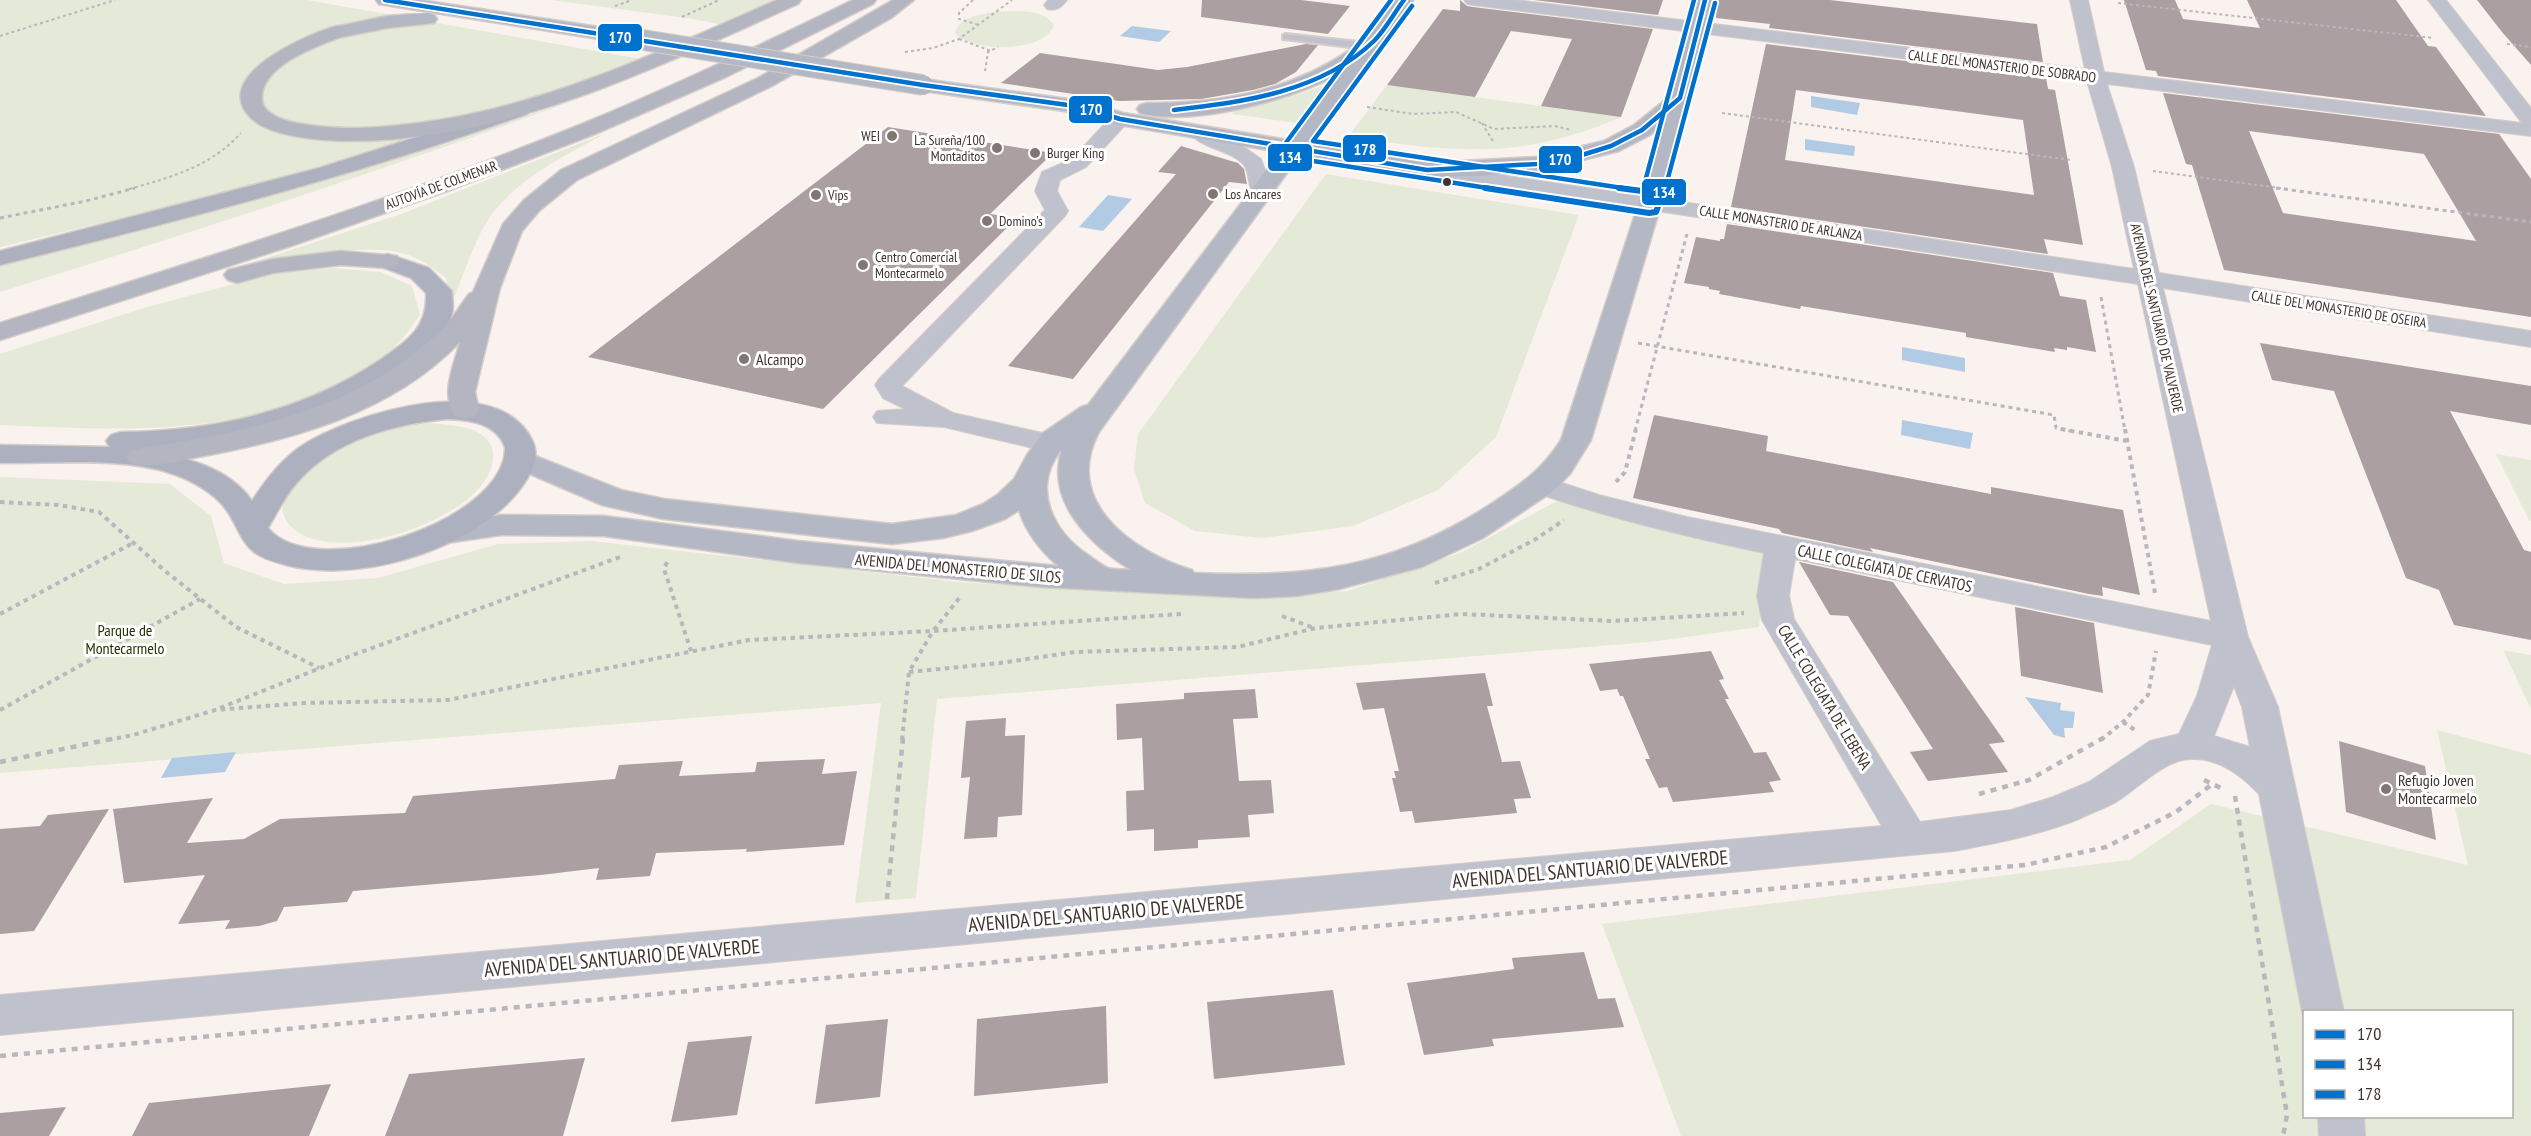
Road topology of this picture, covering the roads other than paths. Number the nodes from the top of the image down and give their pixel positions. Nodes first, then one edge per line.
1 (792, 0) edge
2 (833, 0) edge
3 (867, 0) edge
4 (905, 0) edge
5 (1404, 0) edge
6 (1473, 0) edge
7 (1706, 0) edge
8 (2079, 0) edge
9 (2437, 0) edge
10 (398, 1) edge
11 (522, 21) junction
12 (1697, 28) junction
13 (337, 32) junction
14 (1286, 37) dead end
15 (1371, 43) junction
16 (2095, 77) junction
17 (553, 98) junction
18 (1680, 98) junction
19 (1082, 107) junction
20 (1131, 121) junction
21 (2531, 121) edge
22 (2531, 130) edge
23 (1202, 134) junction
24 (1294, 149) junction
25 (1105, 159) dead end
26 (1427, 170) junction
27 (1262, 192) junction
28 (1650, 203) junction
29 (0, 258) edge
30 (388, 261) joint
31 (2147, 278) junction
32 (487, 288) junction
33 (0, 310) edge
34 (0, 333) edge
35 (2531, 339) edge
36 (1104, 403) junction
37 (465, 410) junction
38 (887, 417) dead end
39 (944, 419) junction
40 (0, 439) edge
41 (1050, 443) junction
42 (0, 454) edge
43 (141, 457) junction
44 (520, 459) junction
45 (1033, 474) junction
46 (1541, 485) junction
47 (253, 527) junction
48 (439, 534) junction
49 (1780, 547) junction
50 (1103, 580) junction
51 (1211, 585) junction
52 (2231, 637) junction
53 (2192, 745) junction
54 (2276, 787) junction
55 (1910, 839) junction
56 (2323, 1010) edge
57 (0, 1015) edge
58 (2341, 1118) edge
59 (2342, 1136) edge

1 - 17 highway
2 - 33 highway, AUTOVÍA DE COLMENAR
3 - 34 highway, AUTOVÍA DE COLMENAR
4 - 32 highway
5 - 15 street, AVENIDA DEL MONASTERIO DE SILOS
6 - 12 street, CALLE DEL MONASTERIO DE SOBRADO
7 - 12 street
8 - 16 street, AVENIDA DEL SANTUARIO DE VALVERDE
9 - 21 street
10 - 11 street, CALLE MONASTERIO DE ARLANZA
10 - 13 street
11 - 13 street
11 - 19 street, CALLE MONASTERIO DE ARLANZA, bridge
12 - 16 street, CALLE DEL MONASTERIO DE SOBRADO
12 - 18 street
13 - 17 highway
14 - 15 lane
15 - 19 street, AVENIDA DEL MONASTERIO DE SILOS
15 - 24 street, AVENIDA DEL MONASTERIO DE SILOS
16 - 22 street, CALLE DEL MONASTERIO DE SOBRADO
16 - 31 street, AVENIDA DEL SANTUARIO DE VALVERDE
17 - 29 main road
18 - 26 street
18 - 28 street
19 - 20 street, CALLE MONASTERIO DE ARLANZA
20 - 23 street, CALLE MONASTERIO DE ARLANZA
20 - 25 street
20 - 39 street
23 - 24 street, CALLE MONASTERIO DE ARLANZA
23 - 27 street, CALLE MONASTERIO DE ARLANZA
24 - 26 street, CALLE MONASTERIO DE ARLANZA
24 - 27 street, AVENIDA DEL MONASTERIO DE SILOS
26 - 28 street, CALLE MONASTERIO DE ARLANZA
27 - 36 street, AVENIDA DEL MONASTERIO DE SILOS
28 - 31 street, CALLE MONASTERIO DE ARLANZA
28 - 46 street
30 - 34 highway
30 - 40 main road
31 - 35 street, CALLE DEL MONASTERIO DE OSEIRA
31 - 52 street, AVENIDA DEL SANTUARIO DE VALVERDE
32 - 37 highway
32 - 43 highway
36 - 41 street, AVENIDA DEL MONASTERIO DE SILOS
36 - 51 street, AVENIDA DEL MONASTERIO DE SILOS
37 - 44 main road
37 - 47 main road
38 - 39 street
39 - 41 street
41 - 45 street, AVENIDA DEL MONASTERIO DE SILOS
42 - 43 main road
43 - 47 main road
44 - 45 street, AVENIDA DEL MONASTERIO DE SILOS
44 - 48 main road
45 - 50 street
46 - 49 street, CALLE COLEGIATA DE CERVATOS
46 - 51 street
47 - 48 main road
48 - 50 street, AVENIDA DEL MONASTERIO DE SILOS
49 - 52 street, CALLE COLEGIATA DE CERVATOS
49 - 55 street, CALLE COLEGIATA DE LEBEÑA
50 - 51 street, AVENIDA DEL MONASTERIO DE SILOS
52 - 53 street, AVENIDA DEL SANTUARIO DE VALVERDE
52 - 54 street, AVENIDA DEL SANTUARIO DE VALVERDE
53 - 54 street, AVENIDA DEL SANTUARIO DE VALVERDE
53 - 55 street, AVENIDA DEL SANTUARIO DE VALVERDE
54 - 56 street, AVENIDA DEL SANTUARIO DE VALVERDE
55 - 57 street, AVENIDA DEL SANTUARIO DE VALVERDE
58 - 59 street

